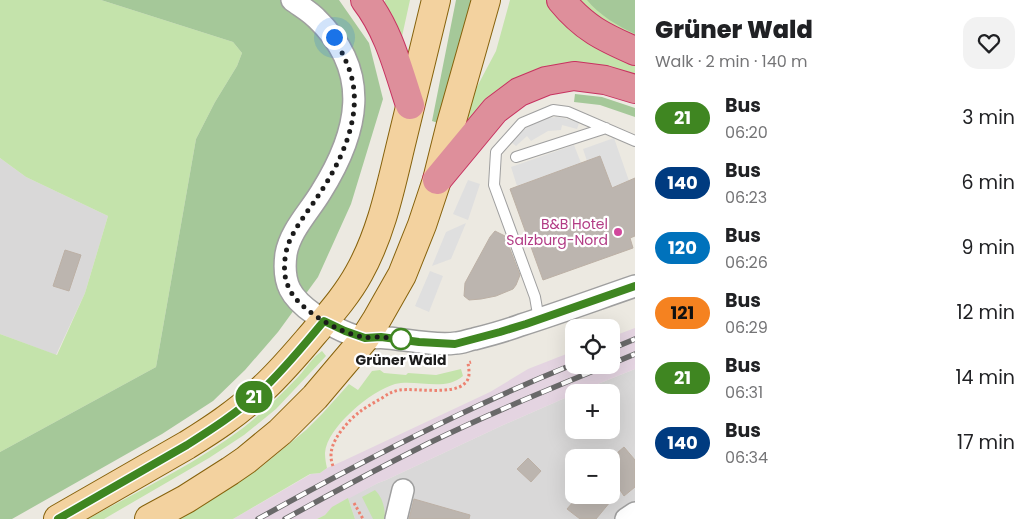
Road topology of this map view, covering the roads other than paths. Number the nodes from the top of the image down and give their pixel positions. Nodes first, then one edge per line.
1 (292, 0) edge
2 (365, 0) edge
3 (436, 0) edge
4 (486, 0) edge
5 (561, 0) edge
6 (635, 50) edge
7 (635, 90) edge
8 (410, 105) junction
9 (606, 128) junction
10 (635, 141) edge
11 (516, 157) dead end
12 (436, 180) junction
13 (635, 286) edge
14 (539, 320) junction
15 (324, 321) junction
16 (365, 338) junction
17 (403, 490) dead end
18 (635, 513) edge
19 (58, 519) edge
20 (149, 519) edge
21 (396, 519) edge
22 (626, 519) edge

1 - 15 street
2 - 8 highway
3 - 8 main road
4 - 12 main road
5 - 6 highway
7 - 12 highway
8 - 15 main road
9 - 10 lane
9 - 11 lane
9 - 14 lane
12 - 16 main road
13 - 14 street
14 - 16 street
15 - 16 street
15 - 19 main road
16 - 20 main road
17 - 21 street
18 - 22 street

